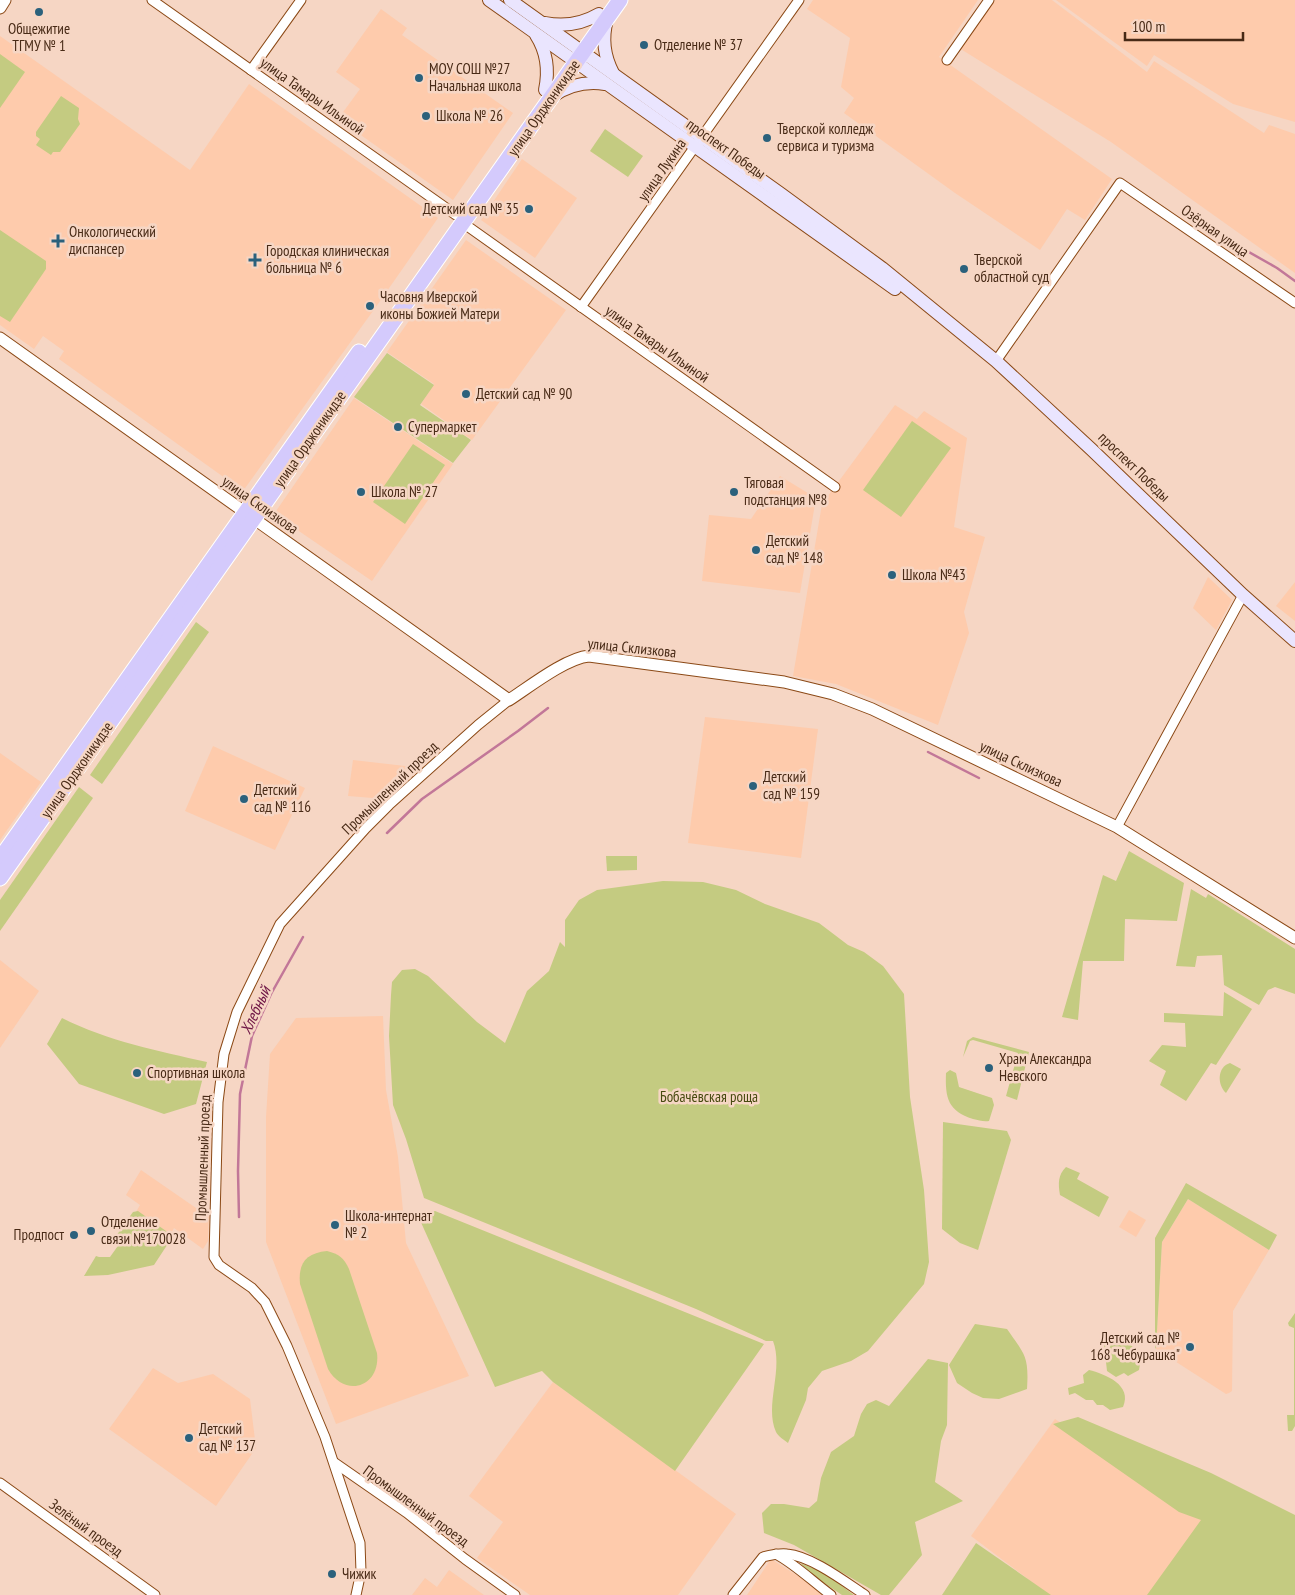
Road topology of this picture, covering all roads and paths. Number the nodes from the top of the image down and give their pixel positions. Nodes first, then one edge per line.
1 (5, 0) edge
2 (152, 0) edge
3 (301, 0) edge
4 (490, 0) edge
5 (510, 0) edge
6 (608, 0) edge
7 (620, 0) edge
8 (799, 0) edge
9 (989, 0) edge
10 (0, 8) edge
11 (603, 16) junction
12 (538, 27) junction
13 (576, 55) junction
14 (947, 60) dead end
15 (251, 70) junction
16 (611, 80) junction
17 (549, 93) junction
18 (698, 142) junction
19 (460, 219) junction
20 (1295, 303) edge
21 (581, 307) junction
22 (0, 338) edge
23 (996, 361) junction
24 (835, 487) dead end
25 (250, 516) junction
26 (1243, 595) junction
27 (1295, 641) edge
28 (509, 700) junction
29 (1116, 827) junction
30 (0, 859) edge
31 (0, 878) edge
32 (1295, 938) edge
33 (334, 1463) junction
34 (0, 1483) edge
35 (776, 1554) junction
36 (155, 1595) edge
37 (356, 1595) edge
38 (515, 1595) edge
39 (733, 1595) edge
40 (831, 1595) edge
41 (865, 1595) edge

1 - 10 street
2 - 15 street, улица Тамары Ильиной
3 - 15 street
4 - 12 main road, проспект Победы
5 - 12 main road, проспект Победы
6 - 11 main road, улица Орджоникидзе
7 - 11 main road, улица Орджоникидзе
8 - 18 street, улица Лукина
9 - 14 street
11 - 12 main road
11 - 13 main road, улица Орджоникидзе
11 - 16 main road
12 - 13 main road, проспект Победы
12 - 17 main road
13 - 16 main road, проспект Победы
13 - 17 main road, улица Орджоникидзе
15 - 19 street, улица Тамары Ильиной
16 - 17 main road
16 - 18 main road, проспект Победы
17 - 19 main road, улица Орджоникидзе
18 - 21 street, улица Лукина
18 - 23 main road, проспект Победы
19 - 21 street, улица Тамары Ильиной
19 - 25 main road, улица Орджоникидзе
20 - 23 street, Озёрная улица
21 - 24 street, улица Тамары Ильиной
22 - 25 street, улица Склизкова
23 - 26 main road, проспект Победы
25 - 28 street, улица Склизкова
25 - 30 main road, улица Орджоникидзе
25 - 31 main road, улица Орджоникидзе
26 - 27 main road, проспект Победы
26 - 29 street
28 - 29 street, улица Склизкова
28 - 33 street, Промышленный проезд
29 - 32 street, улица Склизкова
33 - 37 street
33 - 38 street, Промышленный проезд
34 - 36 street, Зелёный проезд
35 - 39 street
35 - 40 street
35 - 41 street

